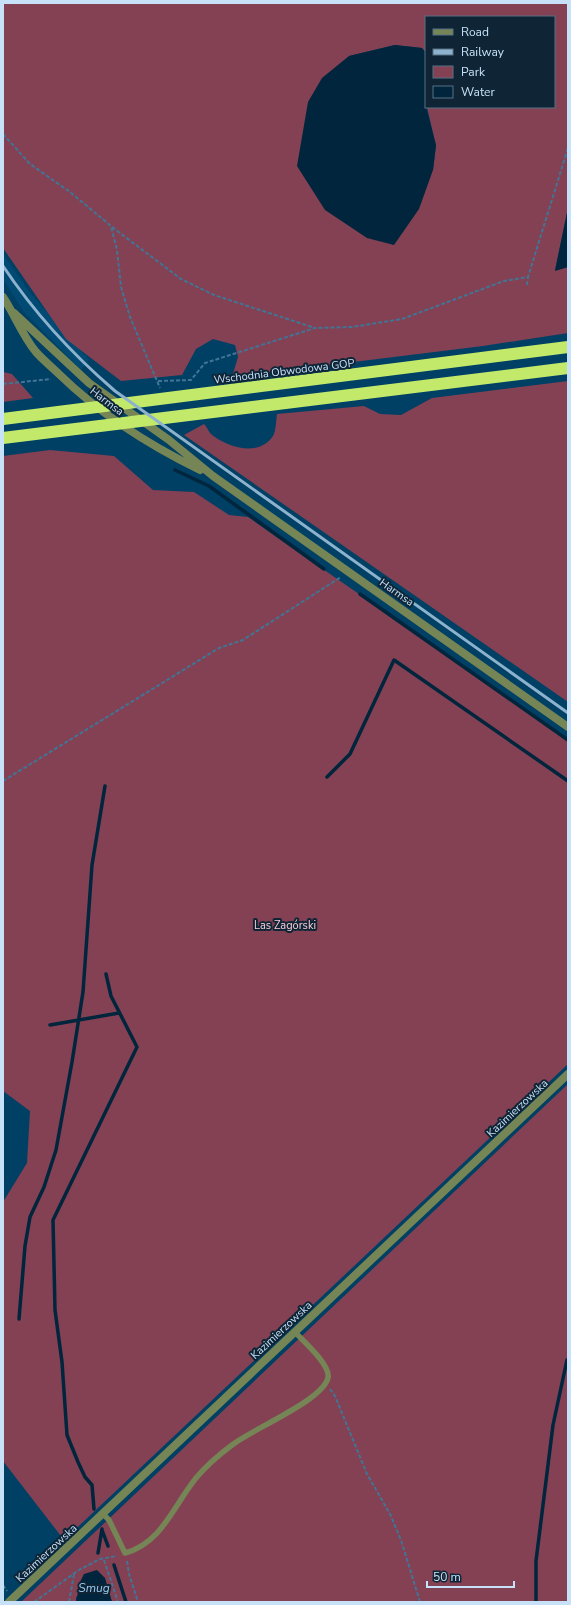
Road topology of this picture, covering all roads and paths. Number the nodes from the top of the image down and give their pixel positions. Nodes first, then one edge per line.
1 (3, 134) edge
2 (568, 148) edge
3 (111, 226) junction
4 (528, 277) junction
5 (526, 285) dead end
6 (3, 297) edge
7 (14, 313) junction
8 (315, 328) junction
9 (568, 347) edge
10 (568, 368) edge
11 (62, 378) junction
12 (3, 384) edge
13 (3, 419) edge
14 (3, 438) edge
15 (213, 476) junction
16 (349, 572) junction
17 (568, 727) edge
18 (3, 781) edge
19 (568, 1074) edge
20 (295, 1332) junction
21 (325, 1384) junction
22 (103, 1514) junction
23 (125, 1553) junction
24 (104, 1560) junction
25 (74, 1573) junction
26 (9, 1602) edge
27 (34, 1602) edge
28 (68, 1602) edge
29 (118, 1602) edge
30 (138, 1602) edge
31 (420, 1602) edge

1 - 3 path
2 - 4 path
3 - 8 path
3 - 8 path
4 - 5 path
4 - 8 path
6 - 7 street, Harmsa
7 - 11 street, Harmsa
7 - 15 street, Harmsa
9 - 13 highway, Wschodnia Obwodowa GOP
10 - 14 highway
11 - 12 path
11 - 15 street, Harmsa
15 - 16 street, Harmsa
16 - 17 street, Harmsa
16 - 18 path
19 - 20 street, Kazimierzowska
20 - 21 lane
20 - 22 street, Kazimierzowska
21 - 23 lane
21 - 31 path
22 - 23 lane
22 - 26 street, Kazimierzowska
23 - 24 path
23 - 30 path
24 - 25 path
24 - 29 path
25 - 27 path
25 - 28 path

